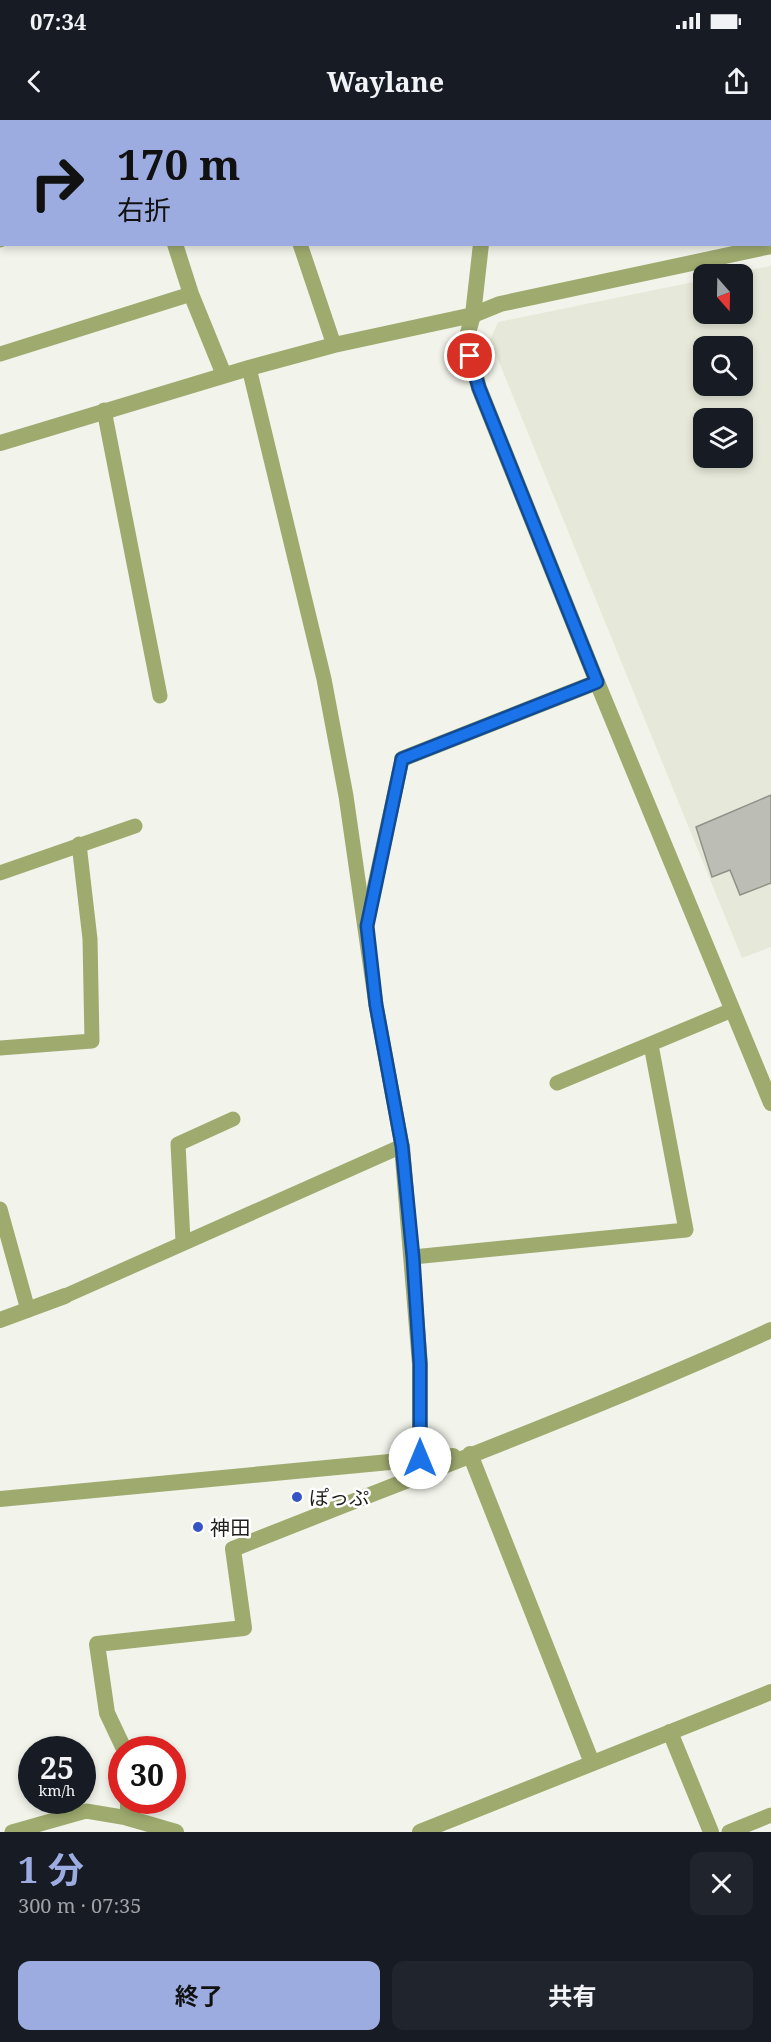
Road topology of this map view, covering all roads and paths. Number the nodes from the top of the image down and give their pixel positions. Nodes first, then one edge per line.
1 (176, 246) edge
2 (301, 246) edge
3 (481, 246) edge
4 (771, 246) edge
5 (191, 294) junction
6 (473, 315) junction
7 (334, 345) junction
8 (0, 354) edge
9 (249, 368) junction
10 (224, 375) junction
11 (104, 410) junction
12 (0, 443) edge
13 (597, 682) junction
14 (160, 696) dead end
15 (402, 759) joint
16 (135, 826) dead end
17 (79, 844) junction
18 (0, 873) edge
19 (367, 926) junction
20 (732, 1010) junction
21 (651, 1045) junction
22 (0, 1048) edge
23 (557, 1083) dead end
24 (771, 1103) edge
25 (233, 1119) dead end
26 (402, 1146) junction
27 (0, 1209) edge
28 (183, 1241) junction
29 (413, 1257) junction
30 (65, 1296) joint
31 (28, 1310) junction
32 (0, 1320) edge
33 (771, 1330) edge
34 (470, 1454) junction
35 (420, 1458) junction
36 (0, 1499) edge
37 (771, 1692) edge
38 (670, 1732) junction
39 (118, 1736) edge
40 (592, 1763) junction
41 (128, 1814) edge
42 (771, 1815) edge
43 (128, 1818) junction
44 (12, 1832) edge
45 (176, 1832) edge
46 (420, 1832) edge
47 (711, 1832) edge
48 (729, 1832) edge

1 - 5 street
2 - 7 lane
3 - 6 street
4 - 6 street
5 - 8 lane
5 - 10 street
6 - 7 street
6 - 13 street
7 - 9 street
9 - 10 street
9 - 19 lane
10 - 11 street
11 - 12 street
11 - 14 lane
13 - 15 street
13 - 20 street
15 - 19 lane
16 - 17 lane
17 - 18 lane
17 - 22 lane
19 - 26 lane
20 - 21 lane
20 - 24 street
21 - 23 lane
21 - 29 lane
25 - 28 lane
26 - 28 lane
26 - 29 street
27 - 31 lane
28 - 30 lane
29 - 35 street
30 - 31 street
31 - 32 street
33 - 34 street
34 - 35 street
34 - 39 street
34 - 40 street
35 - 36 street
37 - 38 street
38 - 40 street
38 - 47 street
40 - 46 street
41 - 43 street
42 - 48 lane
43 - 44 lane
43 - 45 street

